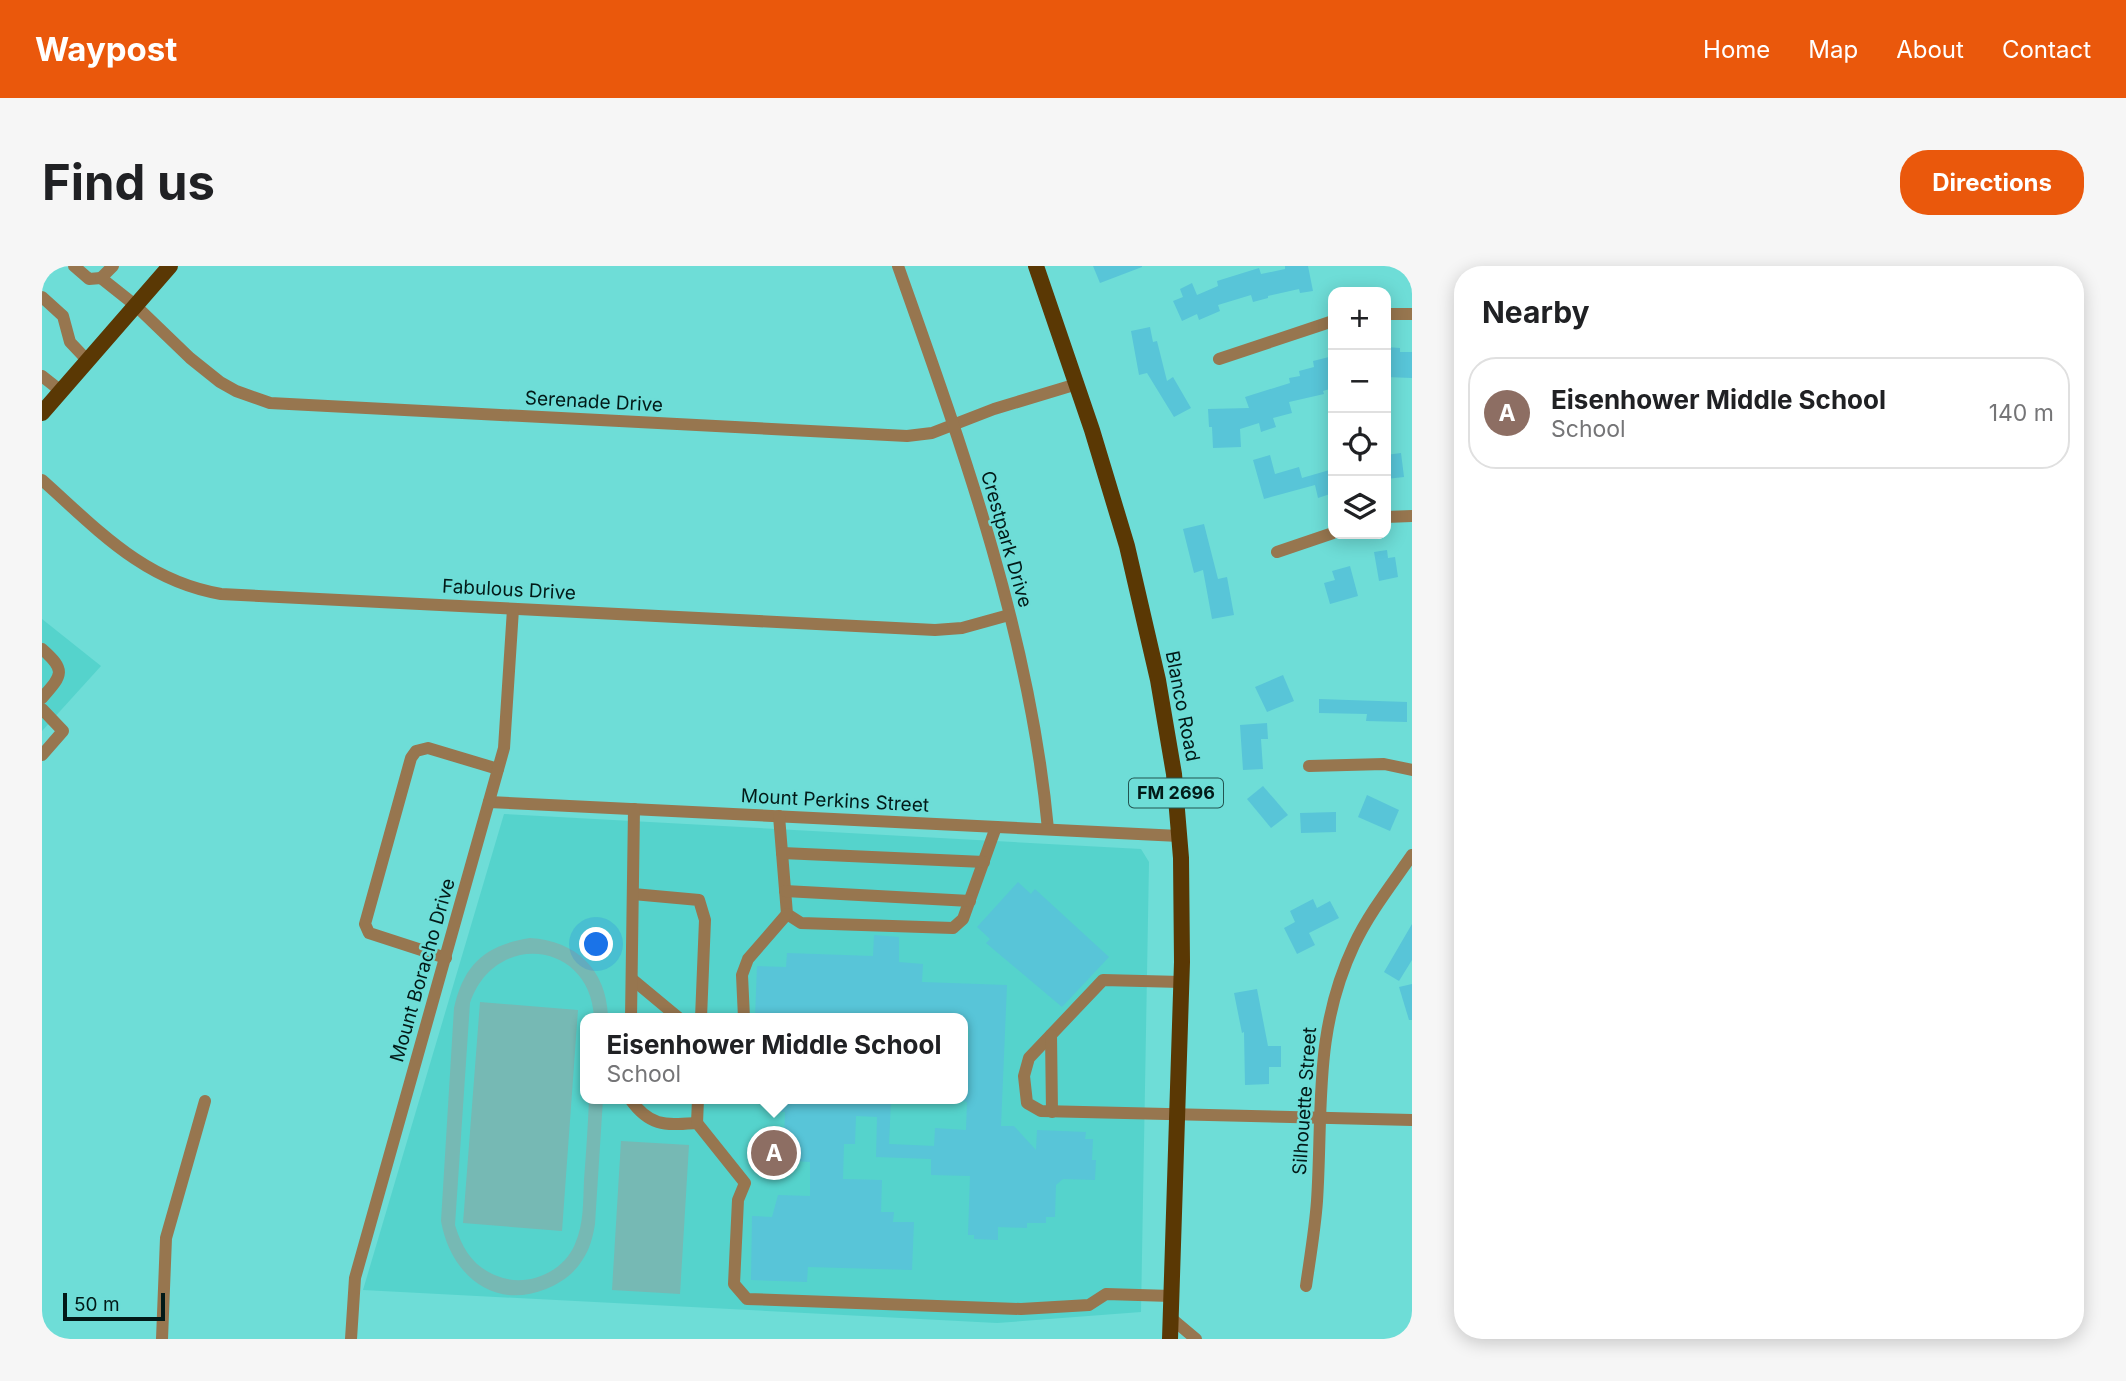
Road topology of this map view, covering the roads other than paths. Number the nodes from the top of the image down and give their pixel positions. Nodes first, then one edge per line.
1 (74, 266) edge
2 (113, 266) edge
3 (170, 266) edge
4 (898, 266) edge
5 (1035, 266) edge
6 (101, 278) junction
7 (42, 297) edge
8 (135, 305) junction
9 (1391, 314) edge
10 (1412, 314) edge
11 (1328, 323) edge
12 (1219, 359) dead end
13 (87, 360) junction
14 (42, 376) edge
15 (1077, 384) junction
16 (61, 391) junction
17 (42, 413) edge
18 (954, 424) junction
19 (42, 480) edge
20 (1412, 516) edge
21 (1391, 517) edge
22 (1328, 535) edge
23 (1277, 552) dead end
24 (513, 609) junction
25 (1009, 615) junction
26 (42, 649) edge
27 (42, 698) edge
28 (42, 709) edge
29 (42, 755) edge
30 (1309, 766) dead end
31 (498, 769) junction
32 (1412, 770) edge
33 (489, 802) junction
34 (635, 809) junction
35 (779, 816) junction
36 (996, 827) junction
37 (1048, 830) junction
38 (1179, 836) junction
39 (782, 853) junction
40 (1412, 855) edge
41 (984, 862) junction
42 (785, 891) junction
43 (633, 894) junction
44 (970, 901) junction
45 (787, 914) junction
46 (446, 958) junction
47 (632, 979) junction
48 (1181, 982) junction
49 (631, 1013) edge
50 (673, 1013) edge
51 (701, 1013) edge
52 (744, 1013) edge
53 (1051, 1035) junction
54 (205, 1101) dead end
55 (633, 1104) edge
56 (698, 1104) edge
57 (1052, 1112) junction
58 (1179, 1116) junction
59 (1319, 1118) junction
60 (1412, 1121) edge
61 (697, 1123) junction
62 (1306, 1286) dead end
63 (1171, 1296) junction
64 (1171, 1318) junction
65 (162, 1339) edge
66 (351, 1339) edge
67 (1170, 1339) edge
68 (1196, 1339) edge

1 - 6 street, Serenade Drive
2 - 6 street
3 - 8 main road
4 - 18 street, Crestpark Drive
5 - 15 main road, Blanco Road / FM 2696
6 - 8 street, Serenade Drive
7 - 13 street
8 - 13 main road
8 - 18 street, Serenade Drive
9 - 10 street
11 - 12 street
13 - 16 main road
14 - 16 street
15 - 18 street, Serenade Drive
15 - 38 main road, Blanco Road / FM 2696
16 - 17 main road
18 - 25 street, Crestpark Drive
19 - 24 street, Fabulous Drive
20 - 21 street
22 - 23 street
24 - 25 street, Fabulous Drive
24 - 31 street, Mount Boracho Drive
25 - 37 street, Crestpark Drive
26 - 27 street
28 - 29 street
30 - 32 street
31 - 33 street, Mount Boracho Drive
31 - 46 street
33 - 34 street, Mount Perkins Street
33 - 46 street, Mount Boracho Drive
34 - 35 street, Mount Perkins Street
34 - 43 street
35 - 36 street, Mount Perkins Street
35 - 39 street
36 - 37 street, Mount Perkins Street
36 - 41 street
37 - 38 street, Mount Perkins Street
38 - 48 main road, Blanco Road / FM 2696
39 - 41 street
39 - 42 street
40 - 59 street, Silhouette Street
41 - 44 street
42 - 44 street
42 - 45 street
43 - 47 street
43 - 51 street
44 - 45 street
45 - 52 street
46 - 66 street, Mount Boracho Drive
47 - 49 street
47 - 50 street
48 - 53 street
48 - 58 main road, Blanco Road / FM 2696
53 - 57 street
53 - 57 street
54 - 65 street
55 - 61 street
56 - 61 street
57 - 58 street
58 - 59 street
58 - 63 main road, Blanco Road / FM 2696
59 - 60 street
59 - 62 street, Silhouette Street
61 - 63 street
63 - 64 main road, Blanco Road / FM 2696
64 - 67 main road, Blanco Road / FM 2696
64 - 68 street

